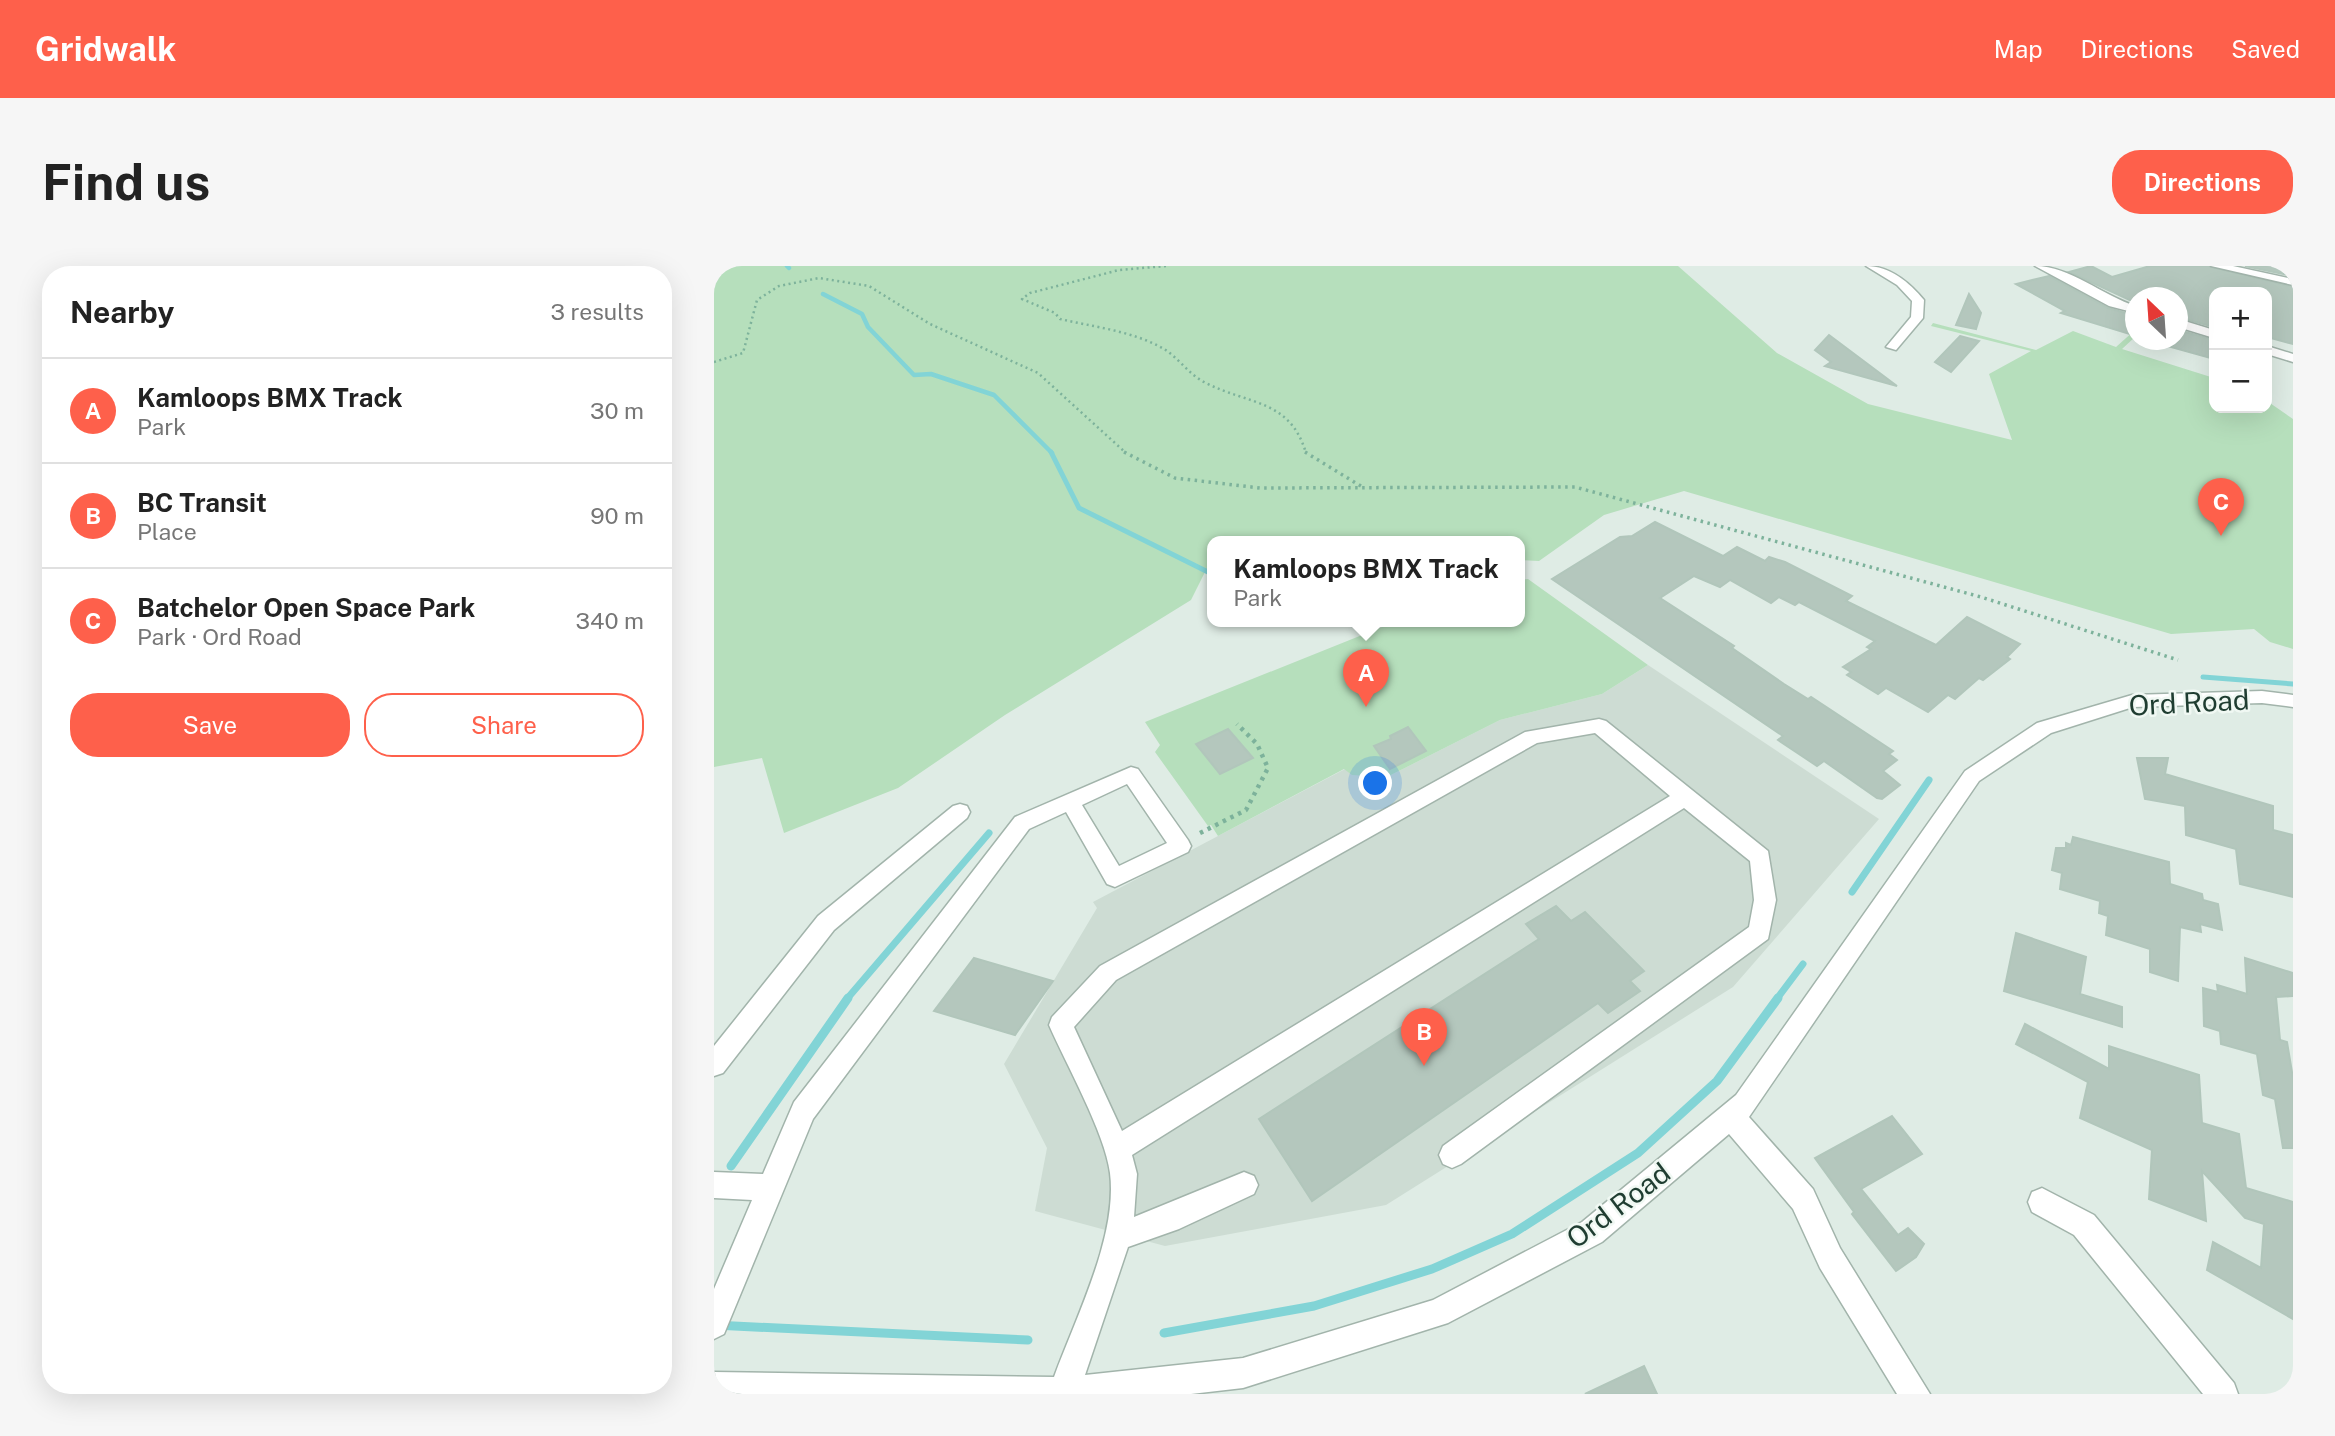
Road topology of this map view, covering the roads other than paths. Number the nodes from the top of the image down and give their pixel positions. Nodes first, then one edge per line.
1 (1872, 266) edge
2 (2040, 266) edge
3 (2217, 266) edge
4 (2293, 282) edge
5 (2125, 307) edge
6 (2188, 326) edge
7 (2209, 332) edge
8 (1892, 347) dead end
9 (2272, 352) edge
10 (2293, 358) edge
11 (2293, 701) edge
12 (1685, 797) junction
13 (1070, 802) junction
14 (960, 812) dead end
15 (714, 1065) edge
16 (1731, 1116) junction
17 (1117, 1149) junction
18 (1452, 1155) dead end
19 (714, 1185) edge
20 (1244, 1185) dead end
21 (771, 1188) junction
22 (2042, 1202) dead end
23 (1118, 1236) junction
24 (714, 1324) edge
25 (714, 1387) edge
26 (1063, 1394) edge
27 (1915, 1394) edge
28 (2222, 1394) edge

1 - 8 street
2 - 5 street
3 - 4 street
6 - 7 street
9 - 10 street
11 - 16 street, Ord Road
12 - 17 street
12 - 17 street
12 - 18 street
13 - 13 street
13 - 21 street
14 - 15 street
16 - 26 street, Ord Road
16 - 27 street
17 - 23 street
19 - 21 street
20 - 23 street
21 - 24 street
22 - 28 street
23 - 26 street
25 - 26 street, Ord Road

